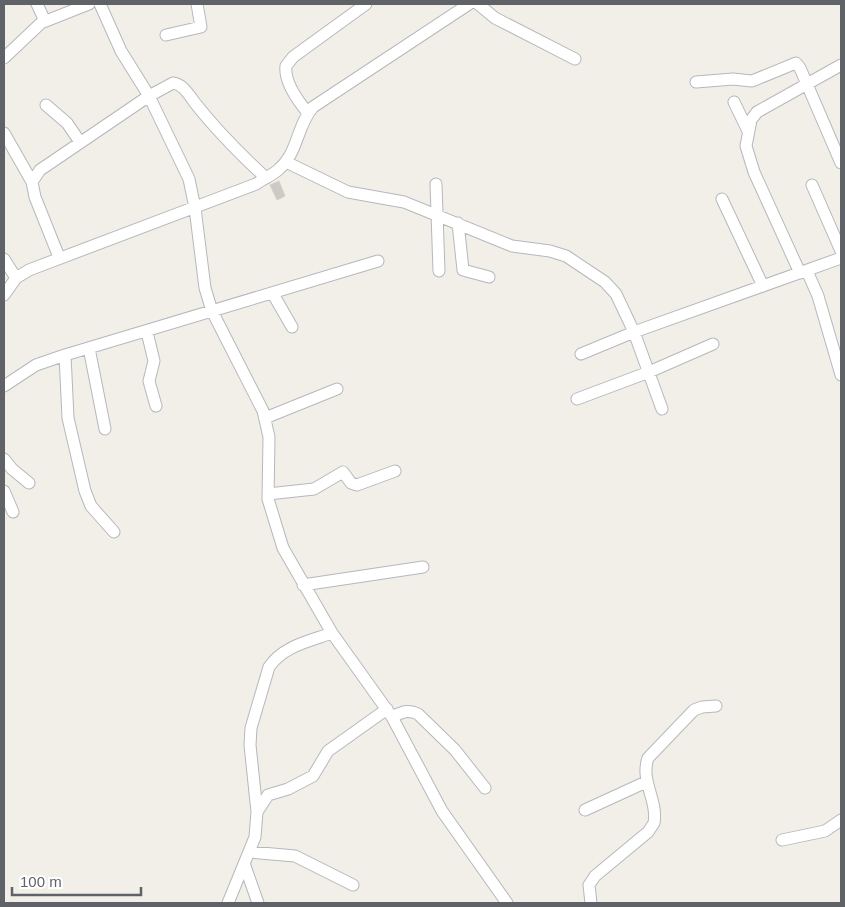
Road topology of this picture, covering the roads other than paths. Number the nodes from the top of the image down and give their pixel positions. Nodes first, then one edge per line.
1 (37, 4) edge
2 (89, 4) edge
3 (100, 4) edge
4 (197, 4) edge
5 (366, 4) edge
6 (469, 4) edge
7 (478, 4) edge
8 (45, 21) junction
9 (166, 35) dead end
10 (4, 58) edge
11 (575, 59) dead end
12 (841, 65) edge
13 (696, 82) dead end
14 (807, 84) junction
15 (149, 96) junction
16 (734, 102) dead end
17 (46, 105) dead end
18 (308, 113) junction
19 (748, 131) junction
20 (4, 133) edge
21 (80, 142) junction
22 (286, 162) junction
23 (841, 163) edge
24 (266, 178) junction
25 (32, 182) junction
26 (436, 184) dead end
27 (812, 185) dead end
28 (722, 198) dead end
29 (195, 208) junction
30 (436, 214) junction
31 (458, 223) junction
32 (841, 251) edge
33 (59, 257) junction
34 (841, 258) edge
35 (4, 259) edge
36 (378, 262) dead end
37 (439, 271) dead end
38 (803, 272) junction
39 (489, 276) dead end
40 (16, 278) junction
41 (763, 286) junction
42 (273, 294) junction
43 (4, 295) edge
44 (212, 311) junction
45 (292, 327) dead end
46 (147, 332) junction
47 (634, 332) junction
48 (713, 344) dead end
49 (88, 348) junction
50 (581, 354) dead end
51 (65, 355) junction
52 (649, 372) junction
53 (841, 375) edge
54 (4, 386) edge
55 (337, 389) dead end
56 (577, 399) dead end
57 (156, 406) dead end
58 (662, 409) dead end
59 (265, 418) junction
60 (105, 429) dead end
61 (4, 459) edge
62 (395, 471) dead end
63 (29, 483) dead end
64 (4, 491) edge
65 (268, 494) junction
66 (13, 512) dead end
67 (114, 532) dead end
68 (423, 567) dead end
69 (303, 585) junction
70 (332, 633) junction
71 (716, 706) dead end
72 (390, 713) junction
73 (646, 782) junction
74 (485, 788) dead end
75 (585, 810) dead end
76 (257, 812) junction
77 (841, 820) edge
78 (782, 840) dead end
79 (250, 852) junction
80 (245, 866) junction
81 (353, 884) dead end
82 (228, 903) edge
83 (258, 903) edge
84 (507, 903) edge
85 (591, 903) edge

1 - 8 street
2 - 8 street
3 - 15 street
4 - 9 street
5 - 18 street
6 - 18 street
7 - 11 street
8 - 10 street
12 - 14 street
13 - 14 street
14 - 19 street
14 - 23 street
15 - 21 street
15 - 24 street
15 - 29 street
16 - 19 street
17 - 21 street
18 - 22 street
19 - 38 street
20 - 25 street
21 - 25 street
22 - 24 street
22 - 30 street
24 - 29 street
25 - 33 street
26 - 30 street
27 - 32 street
28 - 41 street
29 - 33 street
29 - 44 street
30 - 31 street
30 - 37 street
31 - 39 street
31 - 47 street
33 - 40 street
34 - 38 street
35 - 40 street
36 - 42 street
38 - 41 street
38 - 53 street
40 - 43 street
41 - 47 street
42 - 44 street
42 - 45 street
44 - 46 street
44 - 59 street
46 - 49 street
46 - 57 street
47 - 50 street
47 - 52 street
48 - 52 street
49 - 51 street
49 - 60 street
51 - 54 street
51 - 67 street
52 - 56 street
52 - 58 street
55 - 59 street
59 - 65 street
61 - 63 street
62 - 65 street
64 - 66 street
65 - 69 street
68 - 69 street
69 - 70 street
70 - 72 street
70 - 76 street
71 - 73 street
72 - 74 street
72 - 76 street
72 - 84 street
73 - 75 street
73 - 85 street
76 - 79 street
77 - 78 street
79 - 80 street
79 - 81 street
80 - 82 street
80 - 83 street

